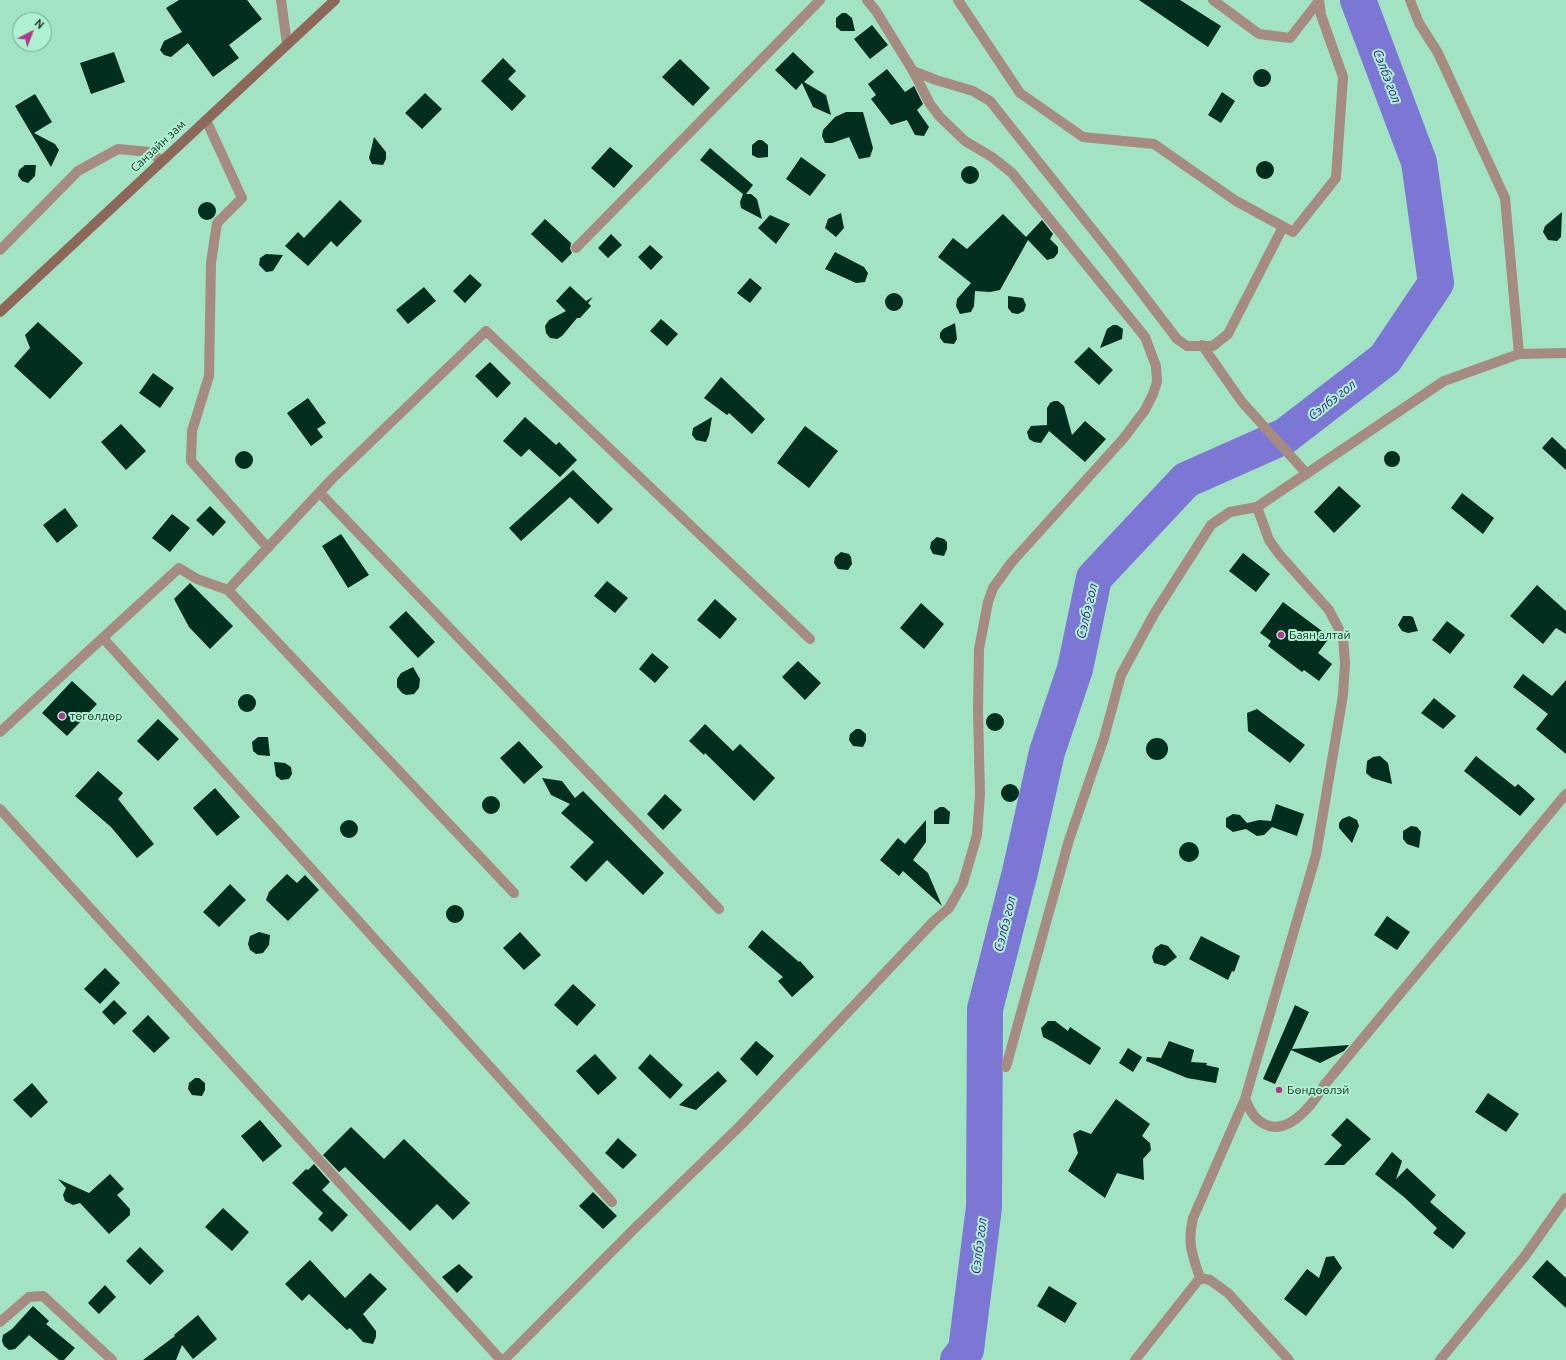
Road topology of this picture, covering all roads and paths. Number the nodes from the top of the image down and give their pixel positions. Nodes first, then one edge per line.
1 (281, 0) edge
2 (335, 0) edge
3 (820, 0) edge
4 (867, 0) edge
5 (958, 0) edge
6 (1213, 0) edge
7 (1319, 0) edge
8 (1410, 0) edge
9 (288, 44) junction
10 (913, 71) junction
11 (206, 120) junction
12 (162, 161) junction
13 (1283, 227) junction
14 (576, 248) dead end
15 (0, 250) edge
16 (0, 312) edge
17 (1202, 345) junction
18 (1566, 353) edge
19 (1519, 354) junction
20 (1307, 474) junction
21 (320, 493) junction
22 (1257, 508) junction
23 (268, 548) junction
24 (228, 590) junction
25 (103, 638) junction
26 (810, 639) dead end
27 (0, 732) edge
28 (1564, 800) edge
29 (0, 809) edge
30 (514, 893) dead end
31 (719, 909) dead end
32 (1006, 1067) dead end
33 (1245, 1099) junction
34 (1566, 1198) edge
35 (612, 1202) dead end
36 (1200, 1278) junction
37 (0, 1322) edge
38 (112, 1360) edge
39 (501, 1360) edge
40 (504, 1360) edge
41 (1135, 1360) edge
42 (1289, 1360) edge
43 (1440, 1360) edge

1 - 9 street
2 - 9 main road, Санзайн зам
3 - 14 street
4 - 10 street
5 - 13 street
6 - 7 street
7 - 13 street
8 - 19 street
9 - 11 main road, Санзайн зам
10 - 17 street
10 - 40 street
11 - 12 main road, Санзайн зам
11 - 23 street
12 - 15 street
12 - 16 main road, Санзайн зам
13 - 17 street
17 - 20 street
18 - 19 street
19 - 20 street
20 - 22 street
21 - 23 street
21 - 26 street
21 - 31 street
22 - 32 street
22 - 33 street
23 - 24 street
24 - 25 street
24 - 30 street
25 - 27 street
25 - 35 street
28 - 33 street
29 - 39 street
33 - 36 street
34 - 43 street
36 - 41 street
36 - 42 street
37 - 38 street

